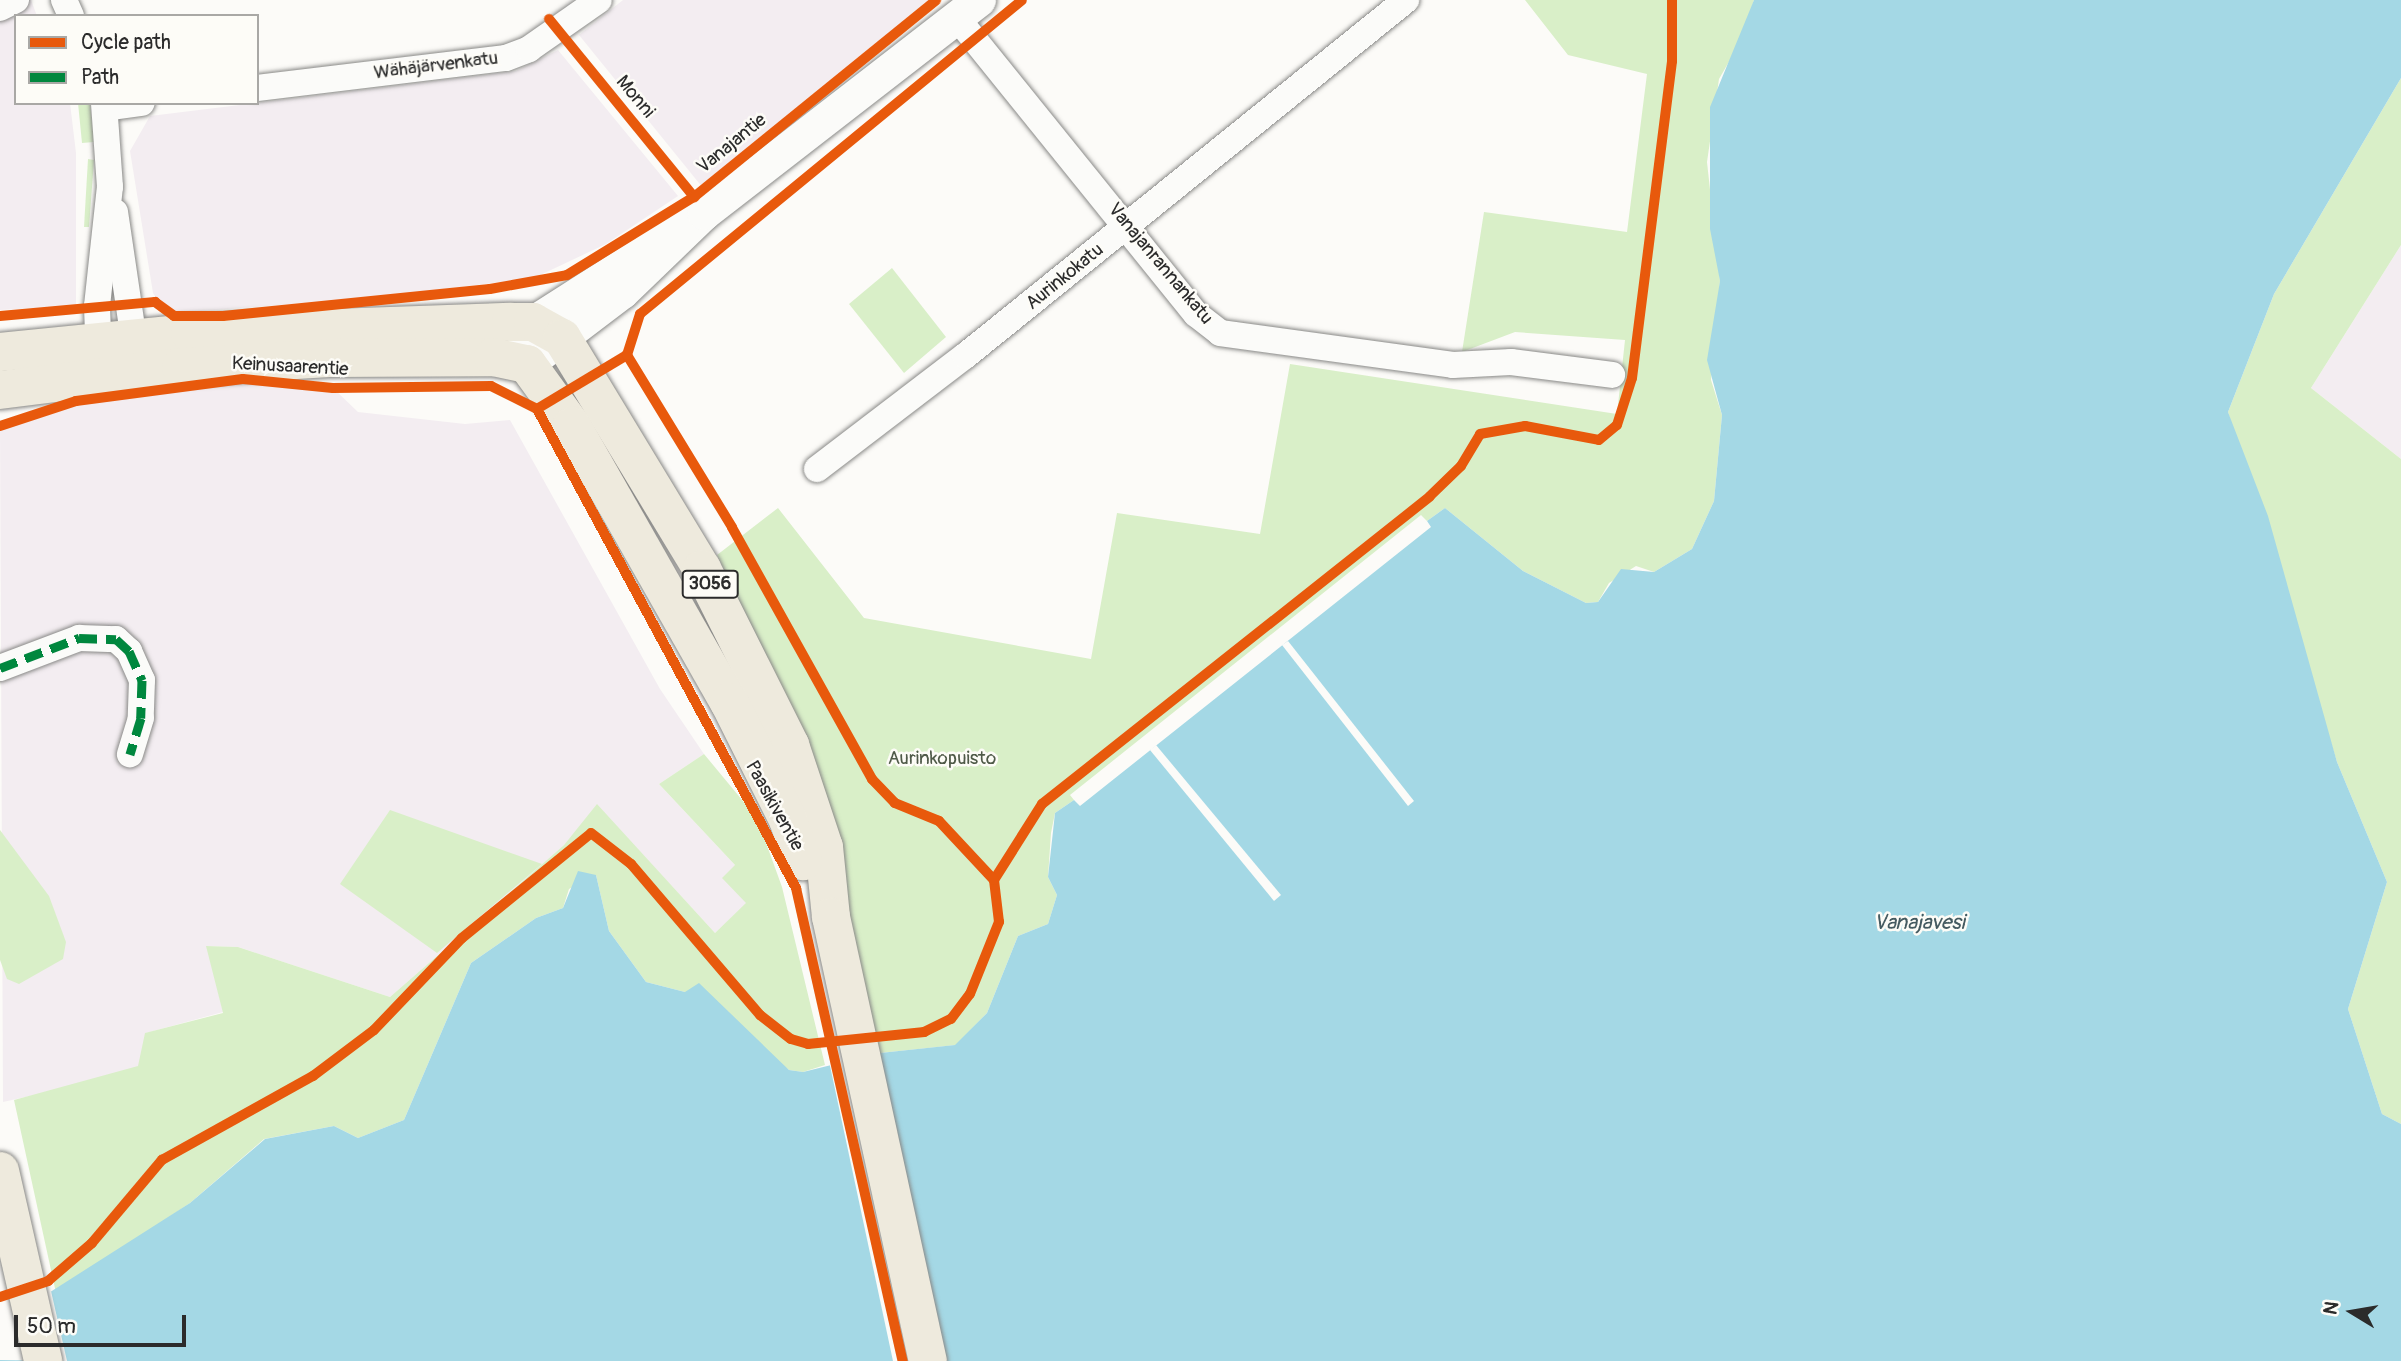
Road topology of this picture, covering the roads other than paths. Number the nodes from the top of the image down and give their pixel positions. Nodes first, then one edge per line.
1 (16, 0) edge
2 (599, 0) edge
3 (1406, 0) edge
4 (0, 8) edge
5 (968, 9) edge
6 (259, 88) edge
7 (105, 106) edge
8 (110, 187) junction
9 (1128, 227) junction
10 (548, 330) junction
11 (98, 340) junction
12 (0, 352) edge
13 (136, 355) junction
14 (527, 364) junction
15 (1612, 375) dead end
16 (100, 377) junction
17 (0, 390) edge
18 (817, 469) dead end
19 (0, 668) edge
20 (130, 754) dead end
21 (831, 917) junction
22 (0, 1171) edge
23 (11, 1266) edge
24 (20, 1361) edge
25 (43, 1361) edge
26 (928, 1361) edge

1 - 4 street
2 - 6 street, Wähäjärvenkatu
3 - 9 street, Aurinkokatu
5 - 9 street, Vanajanrannankatu
5 - 10 street, Vanajantie
7 - 8 street
8 - 11 street
8 - 13 street
9 - 15 street, Vanajanrannankatu
9 - 18 street, Aurinkokatu
10 - 13 main road, Keinusaarentie
10 - 14 street
10 - 21 main road, Paasikiventie / 3056
11 - 12 main road, Keinusaarentie
11 - 13 main road, Keinusaarentie
11 - 16 street
13 - 14 main road, Keinusaarentie
13 - 16 main road, Keinusaarentie
14 - 21 main road, Paasikiventie / 3056
16 - 17 main road, Keinusaarentie
19 - 20 street
21 - 26 main road, Paasikiventie / 3056
22 - 23 main road
23 - 24 main road
23 - 25 main road

